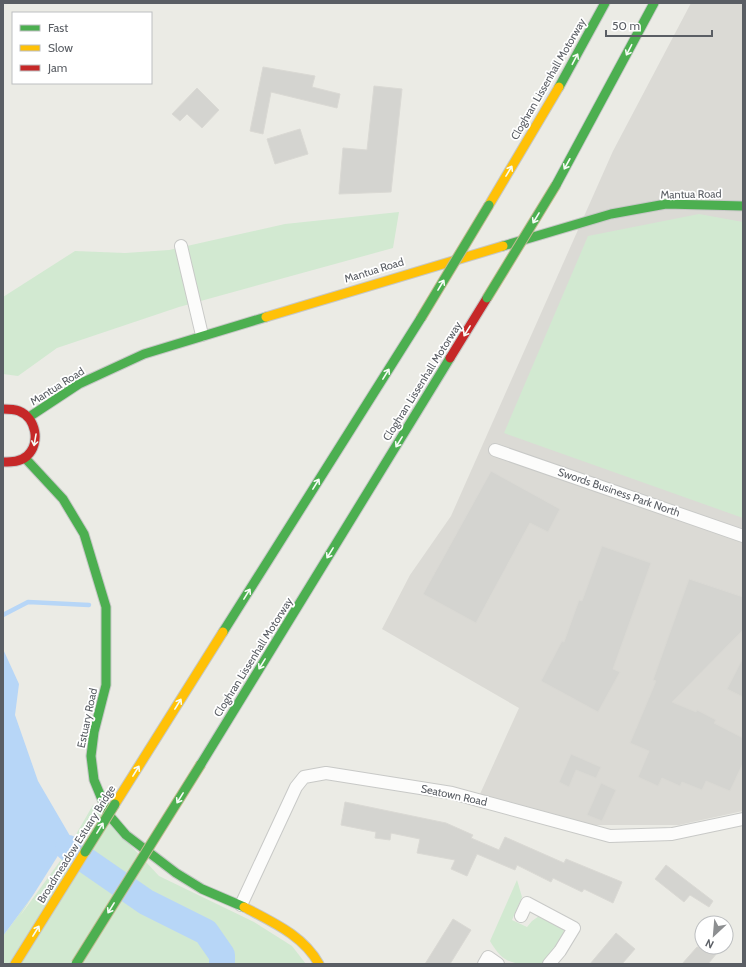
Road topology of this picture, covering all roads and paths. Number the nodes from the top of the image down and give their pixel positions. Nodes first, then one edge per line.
1 (605, 3) edge
2 (654, 3) edge
3 (743, 206) edge
4 (181, 246) dead end
5 (202, 335) junction
6 (3, 409) edge
7 (29, 417) junction
8 (495, 450) dead end
9 (25, 458) junction
10 (3, 462) edge
11 (743, 536) edge
12 (157, 737) joint
13 (743, 819) edge
14 (241, 905) junction
15 (521, 916) dead end
16 (15, 964) edge
17 (76, 964) edge
18 (319, 964) edge
19 (484, 964) edge
20 (498, 964) edge
21 (549, 964) edge

12 -> 1 main road, Cloghran Lissenhall Motorway, bridge
2 -> 17 main road, Cloghran Lissenhall Motorway, bridge
3 - 5 main road, Mantua Road
4 - 5 street
5 - 7 main road, Mantua Road
6 - 7 main road
7 -> 9 main road
8 - 11 street, Swords Business Park North
9 - 10 main road
9 - 14 main road, Estuary Road
16 -> 12 main road, Broadmeadow Estuary Bridge, bridge
13 - 14 street, Seatown Road
14 - 18 main road, Estuary Road
15 - 21 street
19 - 20 street

